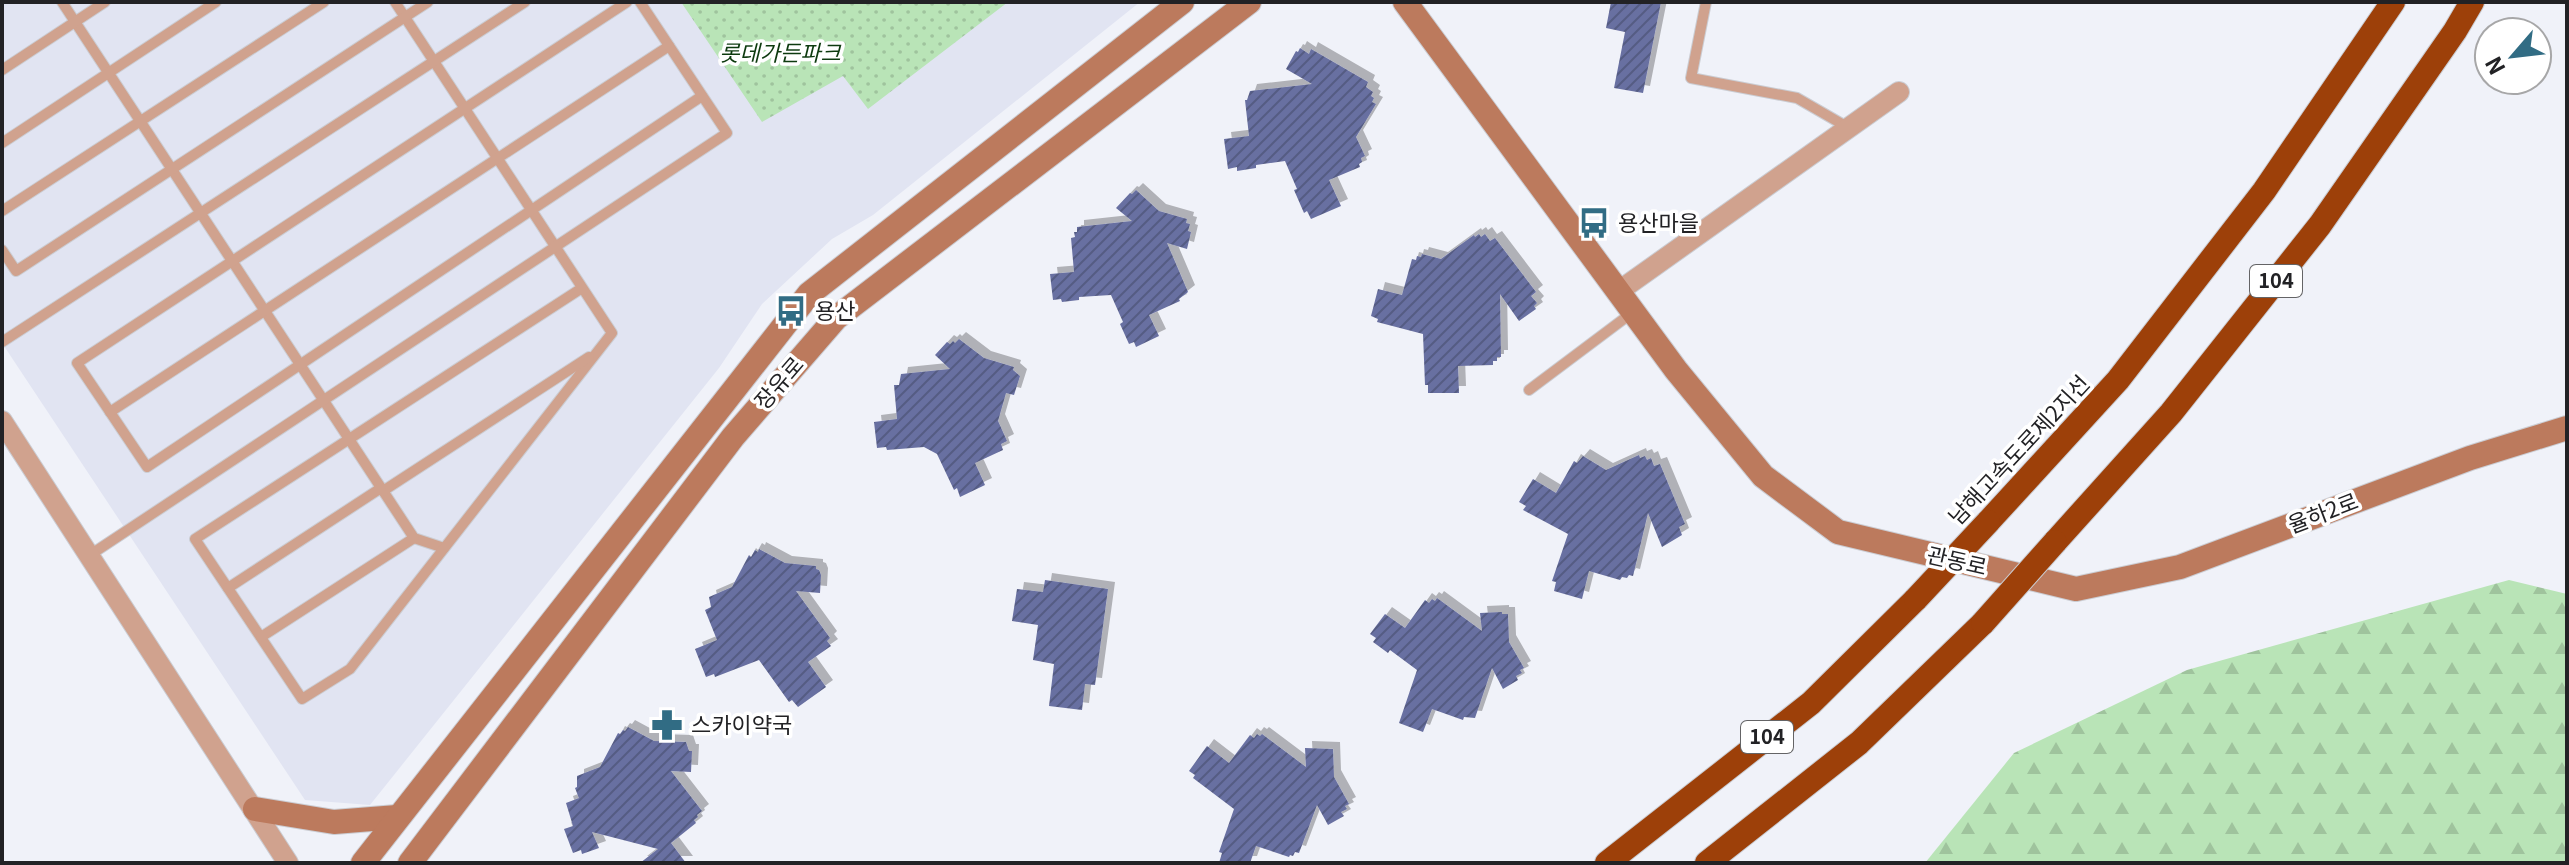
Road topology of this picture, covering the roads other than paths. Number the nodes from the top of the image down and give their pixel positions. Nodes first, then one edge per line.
1 (62, 2) edge
2 (105, 2) edge
3 (216, 2) edge
4 (324, 2) edge
5 (395, 2) edge
6 (428, 2) edge
7 (525, 2) edge
8 (627, 2) edge
9 (640, 2) edge
10 (1182, 2) edge
11 (1249, 2) edge
12 (1405, 2) edge
13 (1706, 2) edge
14 (2393, 2) edge
15 (2472, 2) edge
16 (2488, 2) edge
17 (405, 17) junction
18 (75, 22) junction
19 (2455, 31) junction
20 (669, 46) junction
21 (434, 61) junction
22 (2, 70) edge
23 (109, 73) junction
24 (1899, 92) dead end
25 (702, 96) junction
26 (465, 108) junction
27 (140, 121) junction
28 (1849, 128) junction
29 (2, 143) edge
30 (497, 158) junction
31 (172, 169) junction
32 (531, 210) junction
33 (2, 211) edge
34 (201, 213) junction
35 (555, 247) junction
36 (2, 250) edge
37 (232, 261) junction
38 (582, 288) junction
39 (1619, 291) junction
40 (265, 311) junction
41 (1634, 312) junction
42 (2, 342) edge
43 (598, 351) junction
44 (300, 365) junction
45 (1529, 390) dead end
46 (323, 400) junction
47 (110, 412) junction
48 (2, 421) edge
49 (2567, 428) edge
50 (349, 439) junction
51 (382, 490) junction
52 (414, 538) junction
53 (444, 548) junction
54 (90, 555) junction
55 (228, 588) junction
56 (2076, 589) joint
57 (261, 637) junction
58 (255, 809) junction
59 (397, 817) junction
60 (288, 863) edge
61 (363, 863) edge
62 (410, 863) edge
63 (1607, 863) edge
64 (1707, 863) edge

1 - 18 lane
2 - 18 lane
3 - 23 lane
4 - 27 lane
5 - 17 lane
6 - 17 lane
7 - 21 lane
8 - 26 lane
9 - 20 lane
10 - 59 main road, 장유로
11 - 62 main road, 장유로
12 - 39 main road
13 - 28 lane
14 - 63 highway, 남해고속도로제2지선 / 104, bridge
15 - 19 highway, 104
16 - 19 highway
17 - 21 lane
17 - 31 lane
18 - 22 lane
18 - 23 lane
19 - 64 highway, 104, bridge
20 - 25 lane
20 - 30 lane
21 - 26 lane
21 - 34 lane
23 - 27 lane
23 - 29 lane
24 - 28 street
25 - 32 lane
25 - 35 lane
26 - 30 lane
26 - 37 lane
27 - 31 lane
27 - 33 lane
28 - 39 street
30 - 32 lane
30 - 40 lane
31 - 34 lane
31 - 36 lane
32 - 35 lane
32 - 44 lane
34 - 37 lane
34 - 42 lane
35 - 38 lane
35 - 46 lane
37 - 40 lane
37 - 47 lane
38 - 43 lane
38 - 50 lane
39 - 41 main road
40 - 44 lane
40 - 47 lane
41 - 45 lane
41 - 56 main road, 관동로
43 - 51 lane
43 - 53 lane
44 - 46 lane
44 - 47 lane
46 - 50 lane
46 - 54 lane
48 - 54 street
49 - 56 main road, 율하2로
50 - 51 lane
50 - 55 lane
51 - 52 lane
51 - 55 lane
52 - 53 lane
52 - 57 lane
53 - 57 lane
54 - 58 street
55 - 57 lane
58 - 59 main road
58 - 60 street
59 - 61 main road, 장유로

